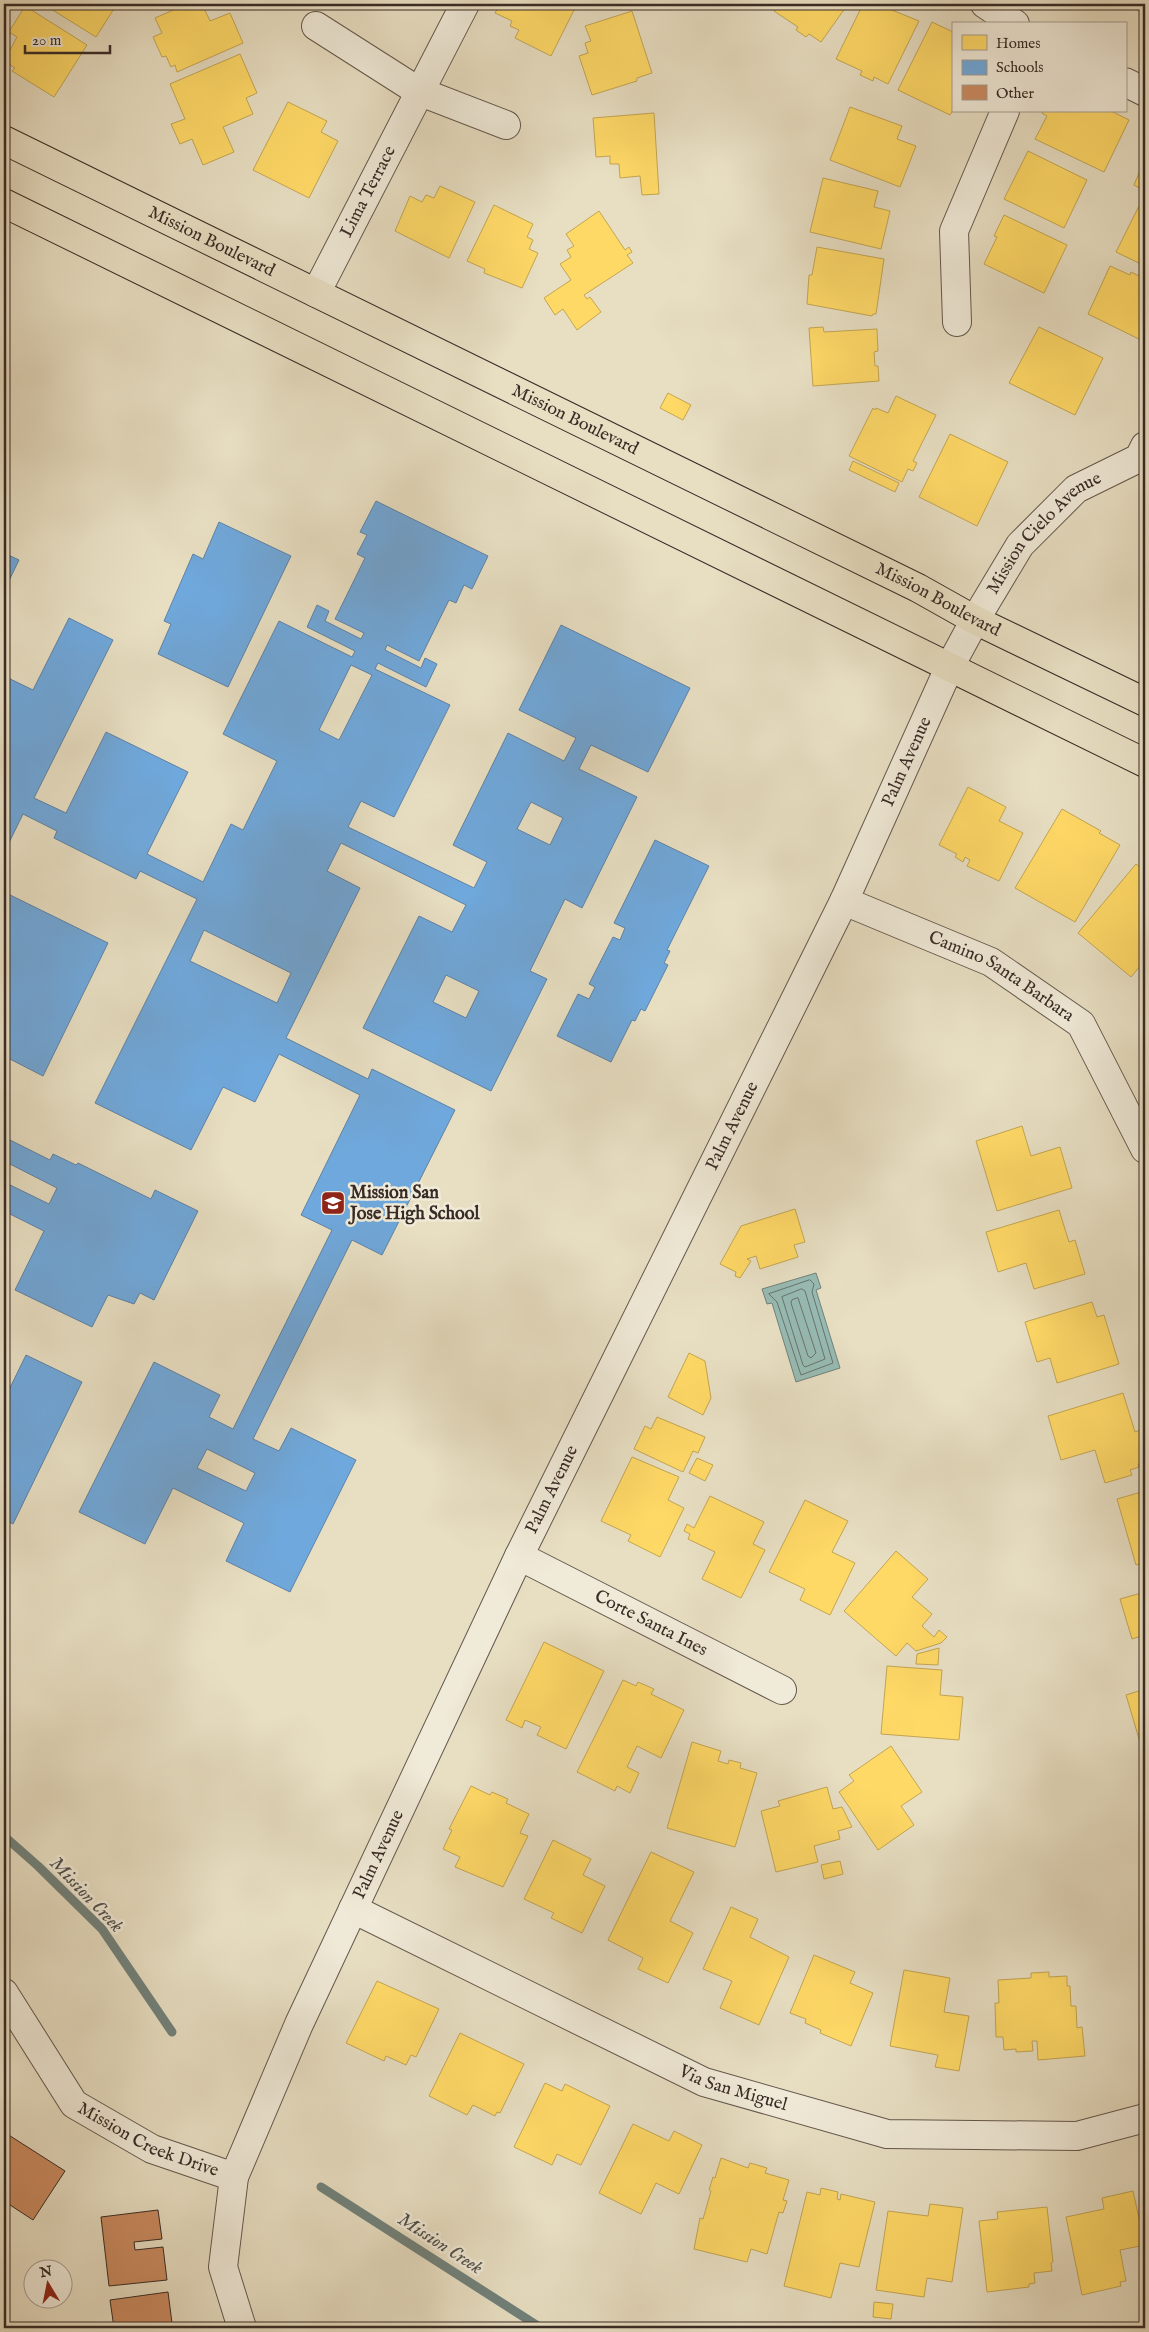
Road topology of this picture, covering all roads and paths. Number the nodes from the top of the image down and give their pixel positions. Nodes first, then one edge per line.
1 (465, 4) edge
2 (985, 4) edge
3 (1012, 22) edge
4 (316, 26) dead end
5 (1126, 82) edge
6 (418, 91) junction
7 (1145, 92) edge
8 (1006, 112) edge
9 (506, 125) dead end
10 (4, 140) edge
11 (4, 202) edge
12 (316, 293) junction
13 (957, 322) dead end
14 (1143, 455) edge
15 (975, 620) junction
16 (949, 668) junction
17 (1145, 702) edge
18 (1145, 763) edge
19 (844, 901) junction
20 (1145, 1150) edge
21 (519, 1556) junction
22 (782, 1690) dead end
23 (353, 1909) junction
24 (4, 1993) edge
25 (1145, 2118) edge
26 (234, 2177) junction
27 (242, 2328) edge

1 - 6 street, Lima Terrace
2 - 3 street
4 - 6 street
5 - 7 street
6 - 9 street
6 - 12 street, Lima Terrace
8 - 13 street
10 - 12 main road, Mission Boulevard
11 - 16 main road
12 - 15 main road, Mission Boulevard
14 - 15 street, Mission Cielo Avenue
15 - 16 street, Mission Cielo Avenue
15 - 17 main road, Mission Boulevard
16 - 18 main road
16 - 19 street, Palm Avenue
19 - 20 street, Camino Santa Barbara
19 - 21 street, Palm Avenue
21 - 22 street, Corte Santa Ines
21 - 23 street, Palm Avenue
23 - 25 street, Via San Miguel
23 - 26 street, Palm Avenue
24 - 26 street, Mission Creek Drive
26 - 27 street, Palm Avenue

